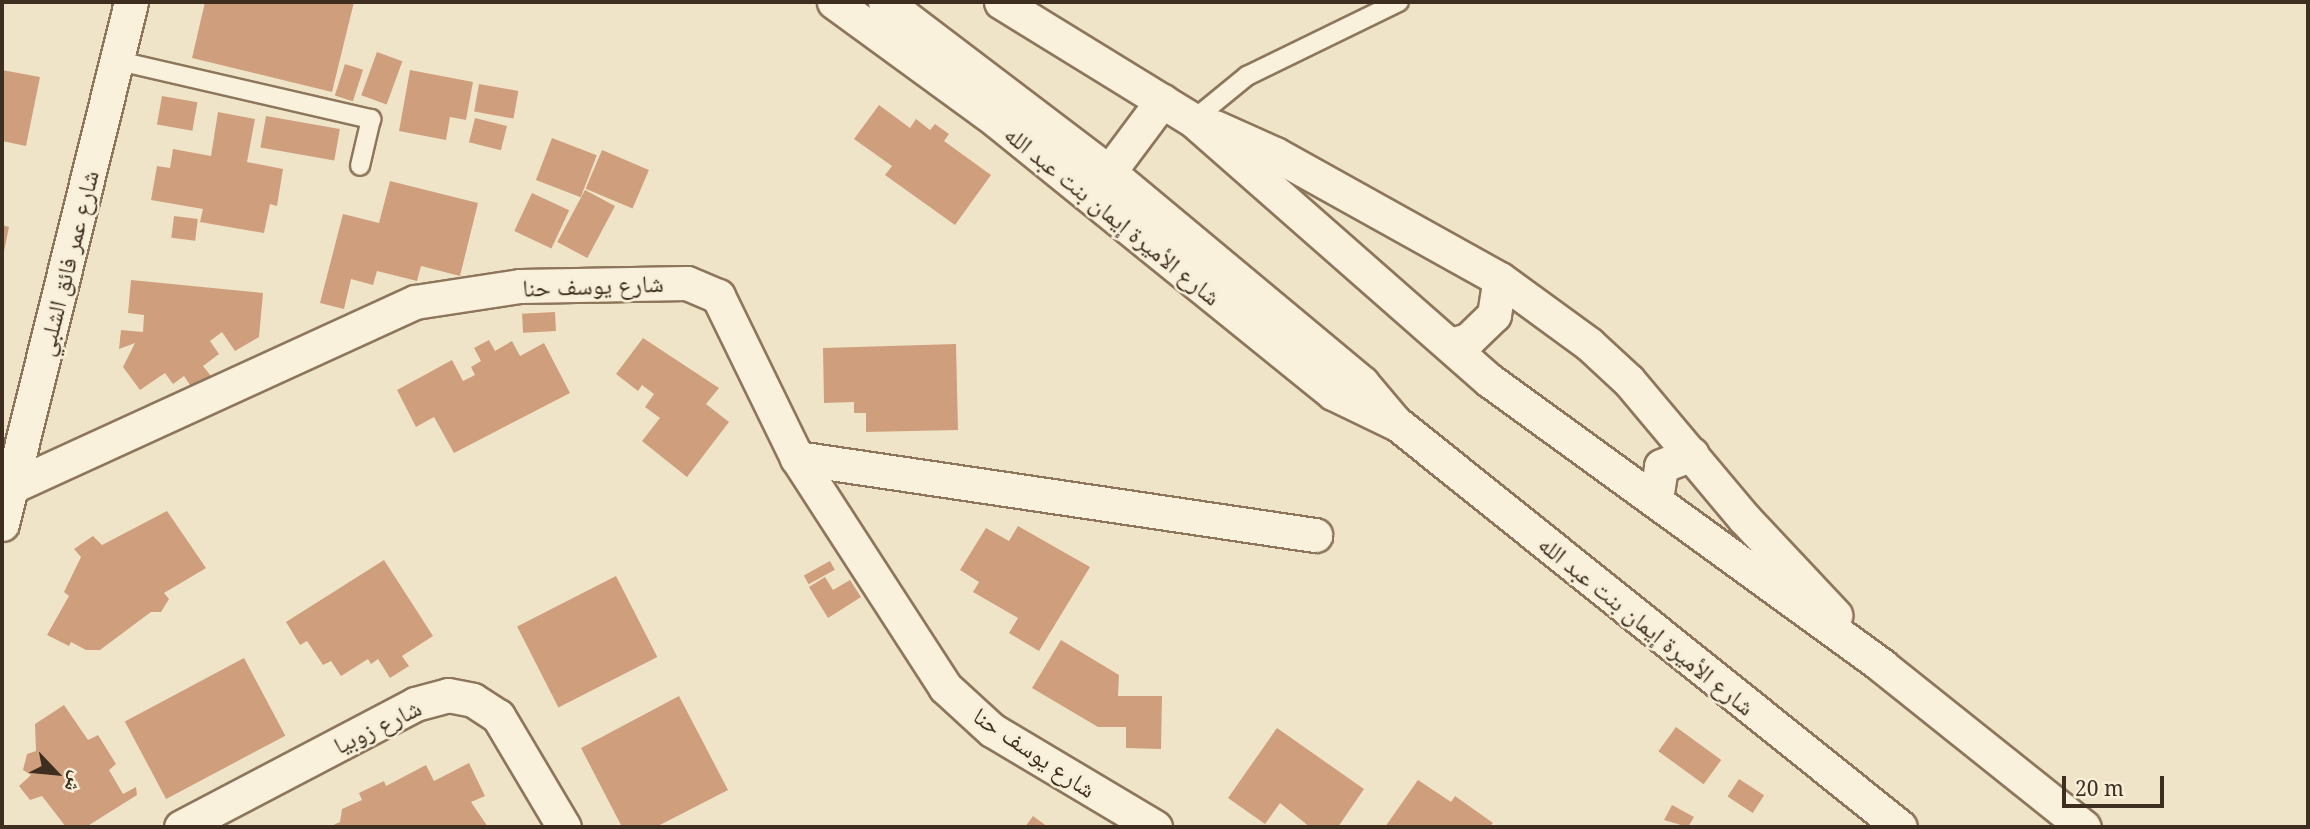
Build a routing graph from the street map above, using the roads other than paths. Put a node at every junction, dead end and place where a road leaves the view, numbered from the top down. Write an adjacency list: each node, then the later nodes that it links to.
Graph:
1 (131, 2): 6 (street, شارع عمر فائق الشلبي)
2 (834, 2): 13 (street, شارع الأميرة إيمان بنت عبد الله)
3 (885, 2): 10 (street, شارع الأميرة إيمان بنت عبد الله)
4 (1001, 2): 7 (street)
5 (1399, 2): 8 (lane)
6 (119, 61): 9 (lane); 16 (street, شارع عمر فائق الشلبي)
7 (1162, 101): 8 (street); 10 (street)
8 (1193, 120): 11 (street); 12 (street)
9 (360, 166)
10 (1109, 172): 13 (street, شارع الأميرة إيمان بنت عبد الله)
11 (1500, 279): 12 (street); 14 (street)
12 (1450, 345): 17 (street)
13 (1395, 422): 24 (street, شارع الأميرة إيمان بنت عبد الله)
14 (1692, 454): 17 (street); 20 (street)
15 (797, 458): 16 (street, شارع يوسف حنا); 19 (street); 23 (street, شارع يوسف حنا)
16 (11, 486): 18 (street, شارع عمر فائق الشلبي)
17 (1656, 499): 20 (street)
18 (2, 524)
19 (1315, 535)
20 (1882, 666): 25 (street)
21 (181, 827): 22 (street, شارع زوبيا)
22 (564, 827)
23 (1154, 827)
24 (1900, 827)
25 (2084, 827)

